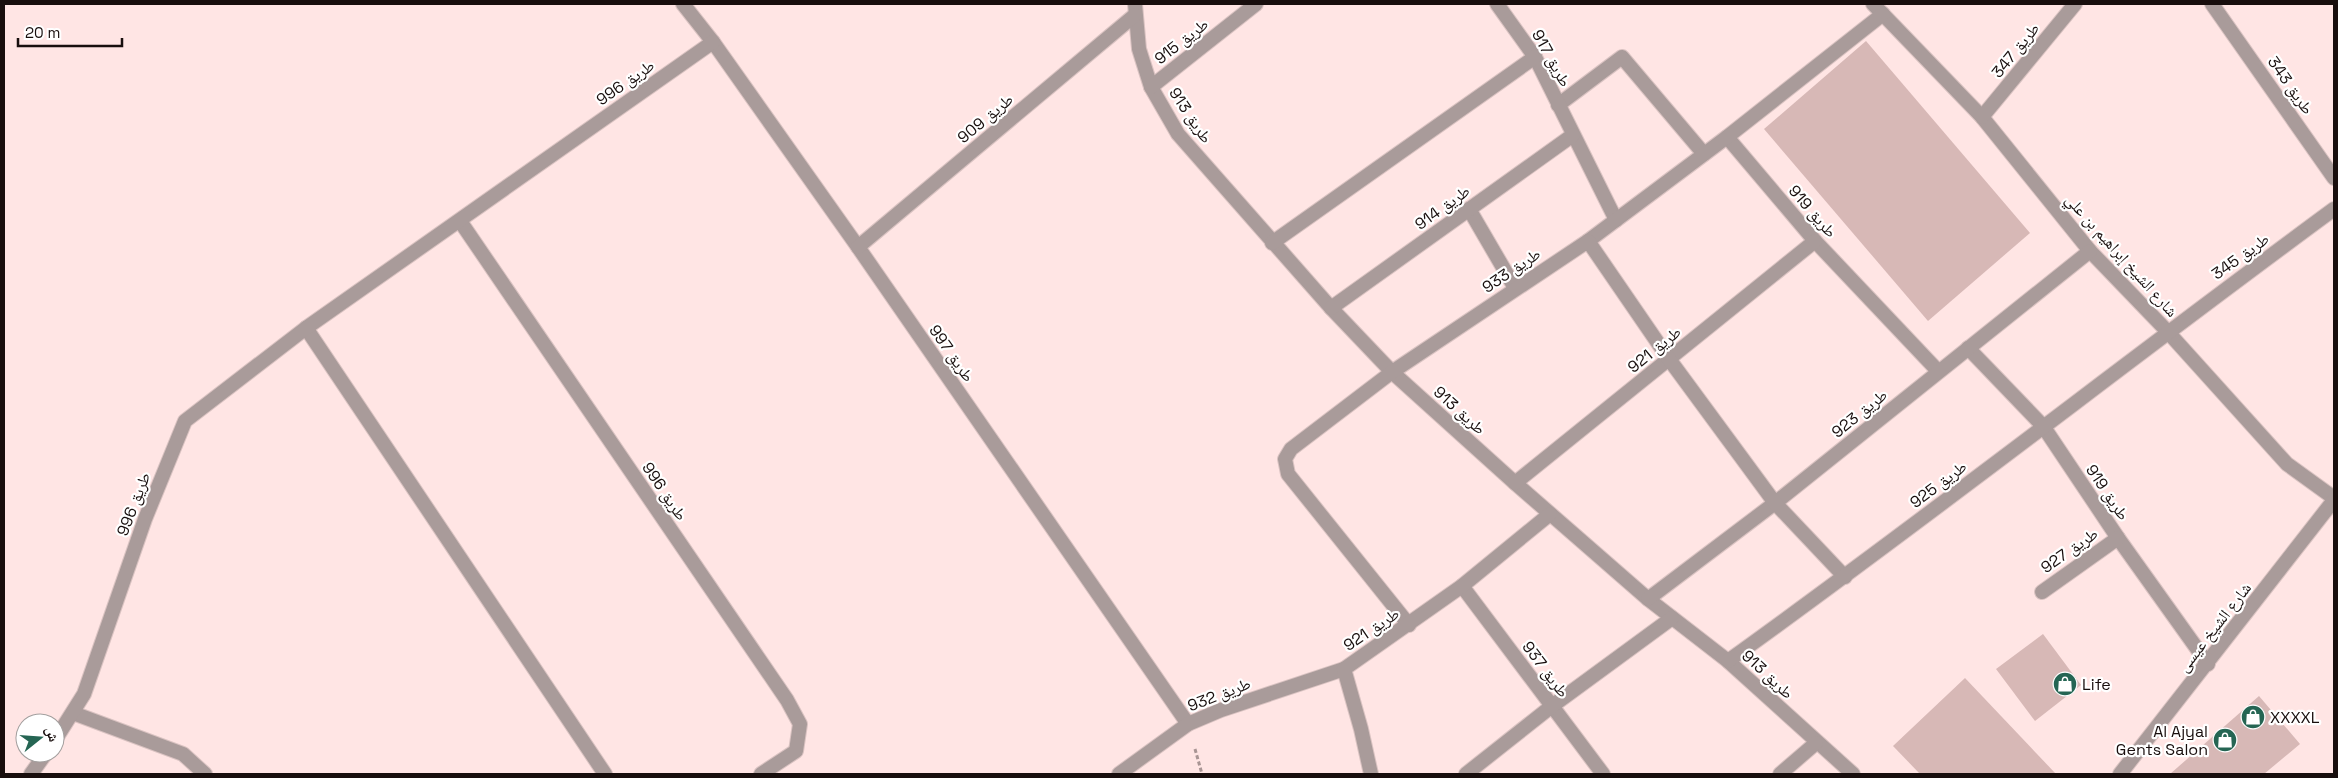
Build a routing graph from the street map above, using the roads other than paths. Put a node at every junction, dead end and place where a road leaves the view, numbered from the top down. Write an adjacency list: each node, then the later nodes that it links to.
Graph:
1 (684, 4): 9 (street, طريق 997)
2 (1256, 4): 11 (street, طريق 915)
3 (1498, 4): 10 (street, طريق 917)
4 (1873, 4): 8 (street, شارع الشيخ إبراهيم بن علي)
5 (2075, 4): 13 (street, طريق 347)
6 (2220, 6): 17 (street, طريق 343)
7 (1135, 10): 11 (street, طريق 913); 25 (street, طريق 909)
8 (1883, 14): 13 (street, شارع الشيخ إبراهيم بن علي); 15 (street)
9 (714, 42): 21 (street, طريق 996); 25 (street, طريق 997)
10 (1534, 57): 12 (street, طريق 917); 24 (street)
11 (1151, 87): 24 (street, طريق 913)
12 (1558, 106): 14 (street, طريق 917); 16 (street)
13 (1982, 118): 26 (street, شارع الشيخ إبراهيم بن علي)
14 (1573, 135): 18 (street, طريق 914); 20 (street, طريق 917)
15 (1726, 137): 16 (street); 23 (street, طريق 919)
16 (1704, 154): 20 (street)
17 (2334, 178)
18 (1469, 209): 27 (street); 28 (street, طريق 914)
19 (2334, 209): 30 (street, طريق 345)
20 (1616, 220): 22 (street)
21 (460, 221): 29 (street, طريق 996); 59 (street, طريق 996)
22 (1588, 241): 27 (street, طريق 933); 32 (street)
23 (1815, 241): 32 (street, طريق 921); 33 (street, طريق 919)
24 (1272, 243): 28 (street, طريق 913)
25 (858, 247): 52 (street, طريق 997)
26 (2090, 251): 30 (street, شارع الشيخ إبراهيم بن علي); 31 (street, طريق 923)
27 (1515, 288): 34 (street, طريق 933)
28 (1331, 308): 34 (street, طريق 913)
29 (306, 328): 51 (street, طريق 996); 58 (street)
30 (2167, 331): 35 (street, طريق 925); 37 (street, شارع الشيخ إبراهيم بن علي)
31 (1968, 348): 33 (street, طريق 923); 35 (street, طريق 919)
32 (1669, 359): 36 (street, طريق 921); 38 (street)
33 (1938, 371): 38 (street, طريق 923)
34 (1392, 372): 36 (street, طريق 913); 46 (street, طريق 933)
35 (2043, 426): 40 (street, طريق 919); 41 (street, طريق 925)
36 (1515, 483): 39 (street, طريق 913)
37 (2334, 499): 48 (street, شارع الشيخ عيسى)
38 (1775, 503): 41 (street); 44 (street, طريق 923)
39 (1550, 514): 42 (street, طريق 921); 44 (street, طريق 913)
40 (2118, 538): 43 (street, طريق 927); 48 (street, طريق 919)
41 (1845, 577): 47 (street, طريق 925)
42 (1462, 586): 46 (street, طريق 921); 50 (street, طريق 937)
43 (2042, 592)
44 (1648, 599): 45 (street, طريق 913)
45 (1672, 618): 47 (street, طريق 913); 50 (street)
46 (1409, 625): 49 (street, طريق 921)
47 (1728, 661): 54 (street, طريق 913)
48 (2208, 664): 66 (street, شارع الشيخ عيسى)
49 (1344, 669): 52 (street, طريق 932); 61 (street, طريق 921)
50 (1552, 706): 62 (street); 63 (street, طريق 937)
51 (74, 713): 53 (street, طريق 996); 57 (street)
52 (1188, 724): 60 (street, طريق 932)
53 (65, 726)
54 (1816, 742): 64 (street); 65 (street, طريق 913)
55 (39, 763): 56 (street)
56 (31, 774)
57 (205, 774)
58 (605, 774)
59 (761, 774)
60 (1119, 774)
61 (1371, 774)
62 (1466, 774)
63 (1603, 774)
64 (1780, 774)
65 (1853, 774)
66 (2120, 774)

